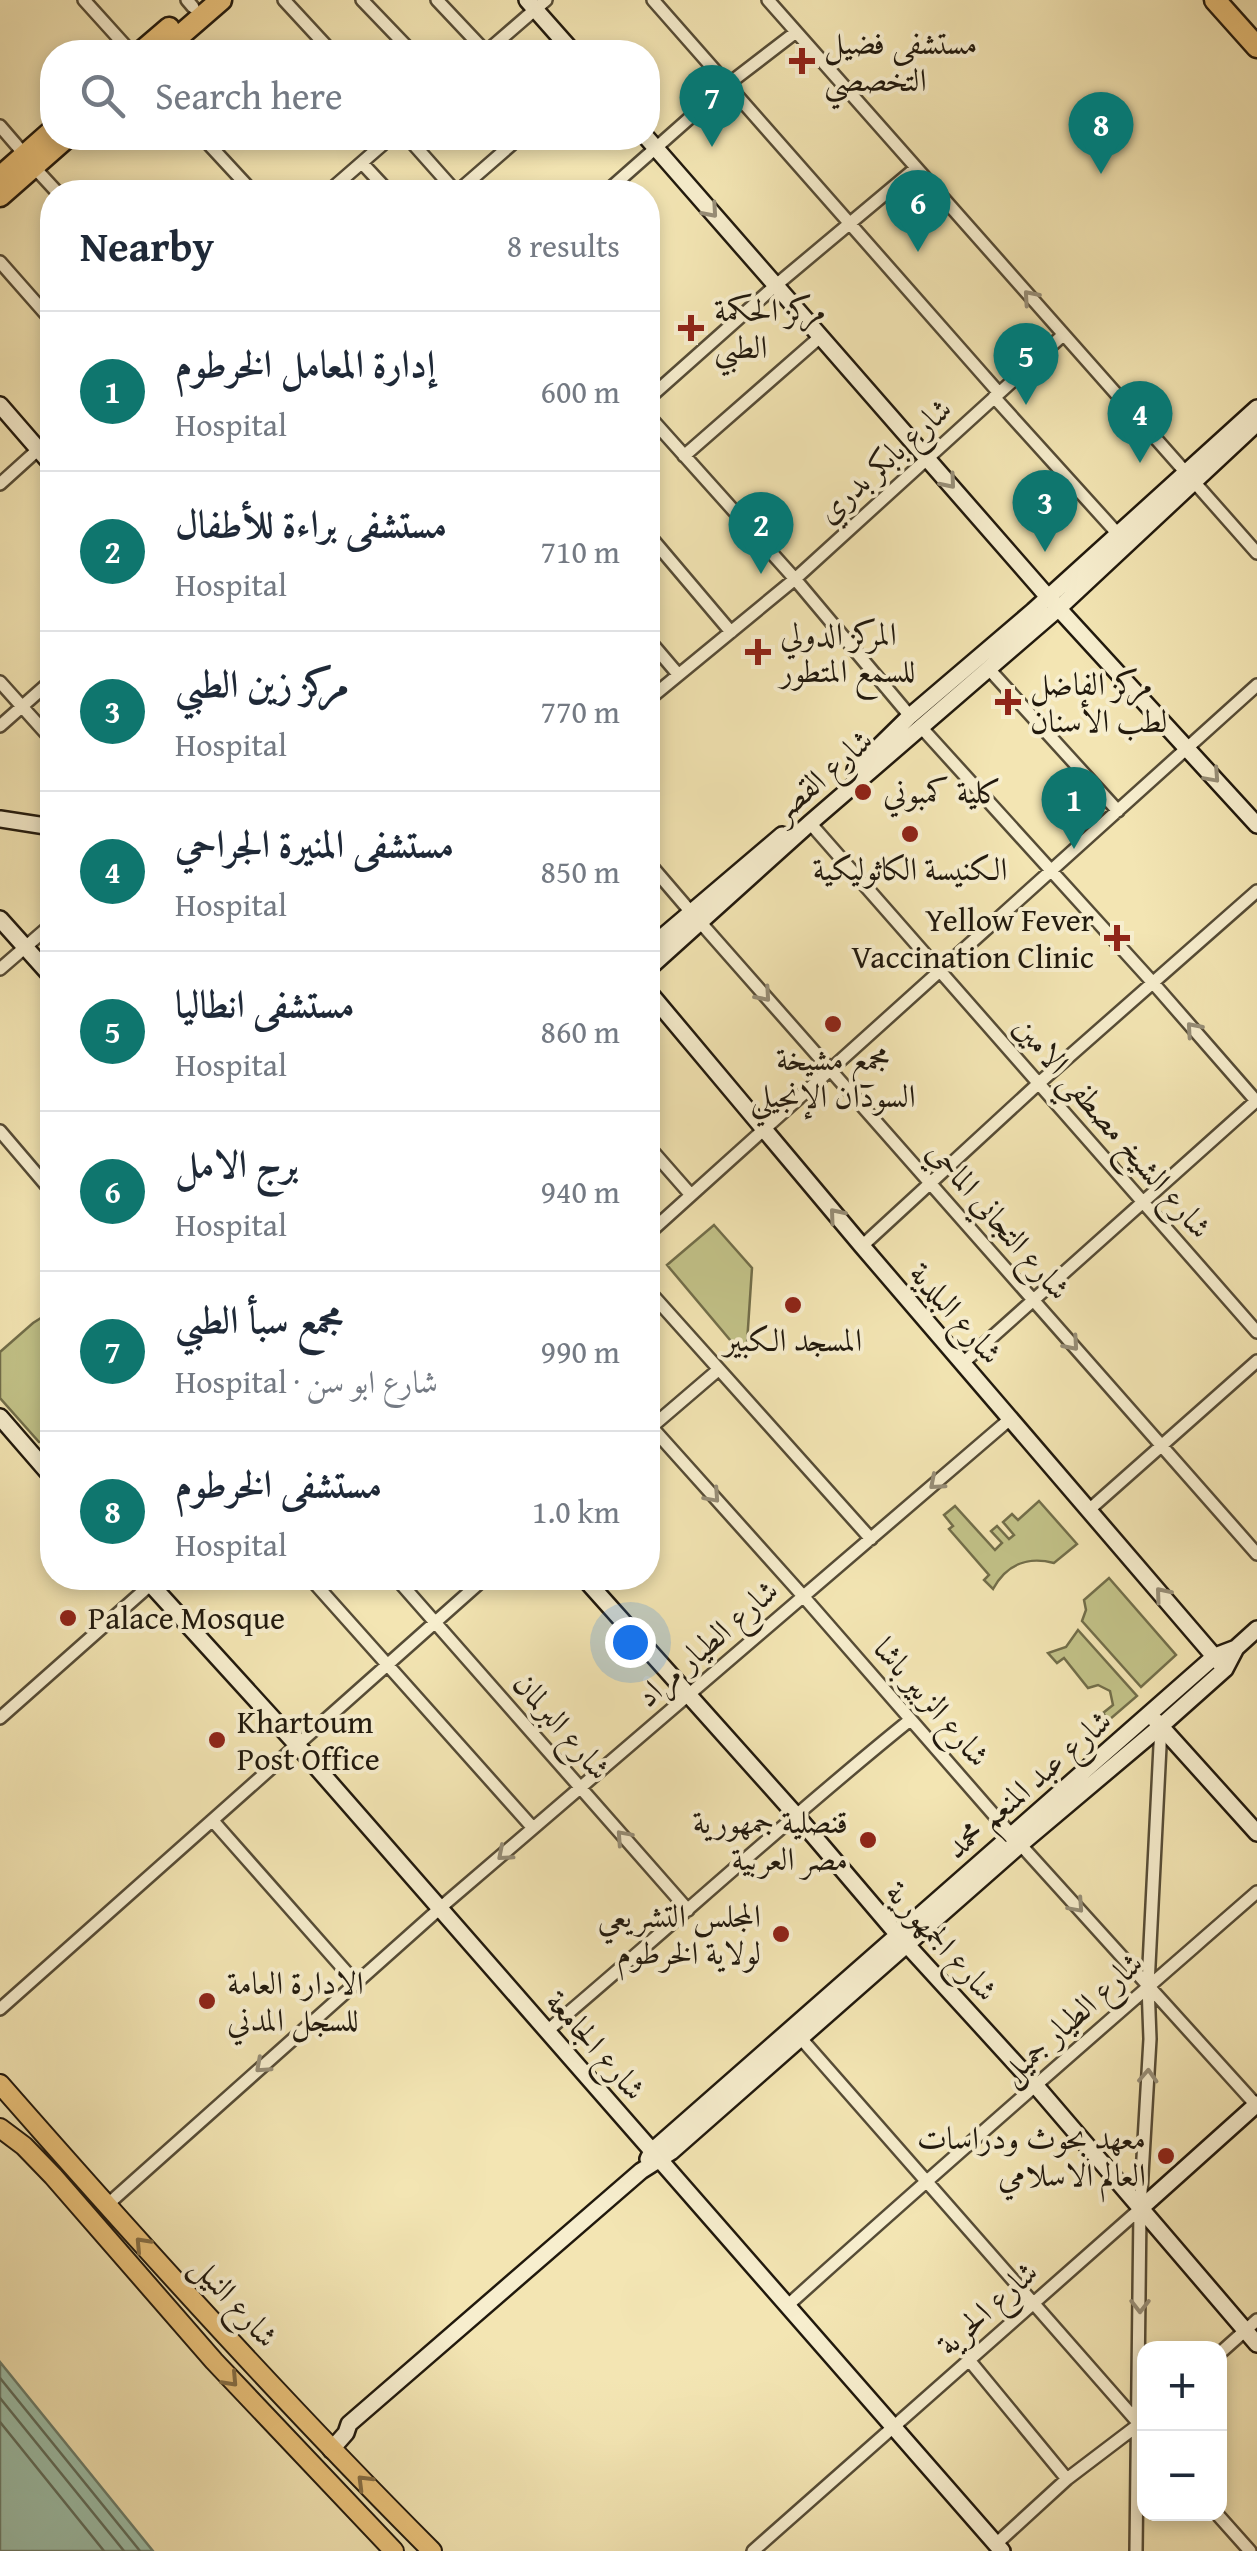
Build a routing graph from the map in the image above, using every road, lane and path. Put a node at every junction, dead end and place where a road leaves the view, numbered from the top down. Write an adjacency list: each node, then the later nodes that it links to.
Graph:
1 (84, 0): 14 (street)
2 (221, 0): 16 (highway)
3 (284, 0): 17 (street)
4 (362, 0): 18 (street)
5 (437, 0): 19 (street)
6 (652, 0): 23 (street)
7 (768, 0): 12 (street)
8 (1215, 0): 22 (highway)
9 (1228, 0): 13 (highway)
10 (194, 2): 15 (highway)
11 (536, 3): 20 (street); 21 (main road)
12 (796, 32): 23 (street); 36 (street)
13 (1257, 33)
14 (120, 40)
15 (154, 40)
16 (175, 40)
17 (321, 40)
18 (400, 40)
19 (475, 40)
20 (498, 40)
21 (564, 40)
22 (1257, 47)
23 (728, 85): 25 (street); 46 (street)
24 (0, 126): 34 (street)
25 (660, 137)
26 (40, 147): 34 (highway)
27 (47, 150): 34 (highway)
28 (213, 150): 39 (street)
29 (377, 150): 35 (street)
30 (419, 150): 42 (street)
31 (505, 150): 43 (street)
32 (645, 150): 44 (street)
33 (658, 150): 48 (main road, one-way to 48)
34 (29, 161): 37 (highway); 38 (street); 45 (highway)
35 (362, 163): 40 (street); 41 (street)
36 (916, 168): 46 (street); 50 (street, one-way to 36)
37 (0, 178)
38 (46, 180)
39 (241, 180)
40 (342, 180)
41 (377, 180)
42 (445, 180)
43 (470, 180)
44 (617, 180)
45 (0, 196)
46 (850, 224): 48 (street); 53 (street)
47 (0, 262): 49 (street)
48 (775, 286): 51 (main road); 52 (street)
49 (40, 307)
50 (1063, 335): 53 (street, شارع بابكر بدري); 61 (street)
51 (820, 337): 59 (street); 60 (main road)
52 (660, 388)
53 (996, 395): 60 (street, شارع بابكر بدري); 63 (street)
54 (0, 405): 58 (main road)
55 (1257, 408): 61 (main road, شارع القصر)
56 (1257, 423): 61 (main road, شارع القصر)
57 (660, 429): 59 (street)
58 (39, 450): 62 (street)
59 (684, 456): 66 (street)
60 (927, 457): 66 (street, شارع بابكر بدري); 67 (main road, one-way to 67)
61 (1189, 477): 63 (main road, شارع القصر); 65 (street); 67 (main road, شارع القصر)
62 (0, 484)
63 (1117, 533): 67 (main road, شارع القصر)
64 (660, 548): 68 (street)
65 (1257, 553)
66 (795, 579): 68 (street, شارع بابكر بدري); 77 (street)
67 (1054, 602): 70 (main road, شارع القصر); 77 (main road, شارع القصر); 80 (main road)
68 (731, 632): 71 (street, شارع بابكر بدري)
69 (660, 653): 71 (street)
70 (988, 668): 77 (main road, شارع القصر); 81 (street)
71 (677, 673): 74 (street, شارع بابكر بدري)
72 (0, 682): 76 (street)
73 (1257, 684): 80 (street)
74 (660, 689)
75 (40, 691): 76 (street)
76 (22, 707): 78 (street); 79 (street)
77 (915, 721): 83 (main road, شارع القصر); 86 (street); 89 (main road, شارع القصر)
78 (0, 726)
79 (40, 727)
80 (1187, 748): 81 (street); 85 (main road, one-way to 85)
81 (1118, 811): 86 (street)
82 (0, 819): 84 (main road)
83 (810, 823): 89 (main road, شارع القصر); 97 (street, شارع الشيخ مصطفي الامين)
84 (40, 824)
85 (1257, 825)
86 (1052, 871): 97 (street); 98 (street)
87 (660, 876): 89 (street, شارع التجاني الماحي)
88 (1257, 891): 98 (street)
89 (695, 916): 92 (main road, شارع القصر); 94 (main road, شارع القصر); 100 (street, شارع التجاني الماحي, one-way to 100)
90 (0, 919): 93 (main road)
91 (40, 935): 93 (street)
92 (660, 941)
93 (26, 947): 95 (main road); 96 (street)
94 (660, 956)
95 (40, 964)
96 (0, 969)
97 (939, 970): 100 (street); 101 (street, شارع الشيخ مصطفي الامين)
98 (1154, 984): 101 (street); 102 (street, one-way to 98)
99 (660, 1005): 103 (main road, شارع البلدية)
100 (829, 1069): 103 (street); 107 (street, شارع التجاني الماحي)
101 (1039, 1084): 107 (street); 109 (street, شارع الشيخ مصطفي الامين)
102 (1257, 1101): 109 (street)
103 (763, 1129): 108 (street); 111 (main road, شارع البلدية, one-way to 103)
104 (0, 1132): 106 (street)
105 (660, 1160): 108 (street)
106 (40, 1178)
107 (930, 1184): 111 (street); 112 (street, شارع التجاني الماحي)
108 (691, 1195): 110 (street)
109 (1143, 1202): 112 (street); 114 (street, شارع الشيخ مصطفي الامين)
110 (660, 1223)
111 (862, 1246): 116 (main road, شارع البلدية)
112 (1034, 1301): 116 (street); 122 (street, شارع التجاني الماحي, one-way to 122)
113 (660, 1304): 117 (street)
114 (1257, 1332)
115 (1257, 1360): 122 (street)
116 (963, 1363): 120 (main road, شارع البلدية)
117 (718, 1370): 119 (street); 125 (street)
118 (0, 1417): 123 (main road)
119 (660, 1418)
120 (1010, 1419): 124 (main road, شارع البلدية); 125 (street, شارع الطيار مراد, one-way to 125)
121 (660, 1439): 133 (street, شارع الزبير باشا, one-way to 133)
122 (1162, 1446): 124 (street); 126 (street, شارع التجاني الماحي)
123 (40, 1462)
124 (1090, 1509): 136 (main road, شارع البلدية, one-way to 124)
125 (871, 1539): 133 (street, شارع الطيار مراد)
126 (1257, 1554)
127 (141, 1590): 139 (street)
128 (161, 1590): 142 (main road, شارع الجامعة)
129 (321, 1590): 137 (street)
130 (407, 1590): 134 (street, شارع البرلمان)
131 (471, 1590): 134 (street)
132 (595, 1590): 138 (main road, شارع الجمهورية)
133 (803, 1596): 138 (street, شارع الطيار مراد); 140 (street, شارع الزبير باشا)
134 (435, 1622): 137 (street); 143 (street, شارع البرلمان)
135 (1257, 1629): 136 (main road, شارع عبد المنعم محمد)
136 (1220, 1662): 141 (main road, شارع عبد المنعم محمد)
137 (388, 1665): 142 (street); 146 (street)
138 (690, 1695): 143 (street, شارع الطيار مراد); 144 (main road, شارع الجمهورية)
139 (0, 1718)
140 (910, 1720): 144 (street); 148 (street, شارع الزبير باشا)
141 (1156, 1720): 147 (main road); 148 (main road, شارع عبد المنعم محمد); 154 (street)
142 (296, 1746): 145 (street); 150 (main road, شارع الجامعة)
143 (580, 1789): 146 (street, شارع الطيار مراد); 151 (street, شارع البرلمان, one-way to 143)
144 (794, 1814): 151 (street); 152 (main road, شارع الجمهورية)
145 (213, 1820): 153 (street); 155 (street)
146 (533, 1828): 150 (street, شارع الطيار مراد, one-way to 150)
147 (1257, 1833)
148 (1016, 1839): 152 (main road, شارع عبد المنعم محمد); 154 (street, شارع الزبير باشا, one-way to 154)
149 (1257, 1892): 154 (street, شارع الطيار جميل)
150 (440, 1909): 153 (street, شارع الطيار مراد); 156 (main road, شارع الجامعة)
151 (688, 1910): 156 (street)
152 (902, 1940): 157 (main road, شارع عبد المنعم محمد); 159 (main road, شارع الجمهورية)
153 (356, 1983): 166 (street, شارع الطيار مراد, one-way to 166)
154 (1148, 1985): 159 (street, شارع الطيار جميل); 161 (street, شارع الزبير باشا); 167 (street, one-way to 154)
155 (0, 2009)
156 (546, 2031): 164 (main road, شارع الجامعة)
157 (796, 2034): 164 (main road, شارع عبد المنعم محمد); 165 (street)
158 (0, 2084): 162 (main road, شارع النيل)
159 (1036, 2086): 165 (street, شارع الطيار جميل); 167 (main road, شارع الجمهورية)
160 (0, 2100): 162 (main road)
161 (1257, 2105): 167 (main road, شارع الحرية)
162 (28, 2116): 166 (main road, شارع النيل)
163 (0, 2128): 175 (main road, شارع النيل)
164 (656, 2156): 169 (main road, شارع الجامعة); 181 (main road, شارع عبد المنعم محمد)
165 (926, 2183): 168 (street); 169 (street, شارع الطيار جميل)
166 (106, 2205): 172 (main road, شارع النيل, one-way to 166)
167 (1140, 2209): 168 (street, شارع الحرية); 170 (main road, شارع الجمهورية); 171 (street, one-way to 171)
168 (1032, 2304): 176 (street, شارع الحرية); 177 (street)
169 (787, 2306): 178 (main road, شارع الجامعة)
170 (1251, 2325): 173 (main road, شارع الجمهورية); 174 (street)
171 (1142, 2341)
172 (230, 2342): 175 (main road); 181 (main road, شارع النيل)
173 (1257, 2344)
174 (1227, 2347)
175 (206, 2353): 185 (main road, شارع النيل, one-way to 185)
176 (969, 2360): 178 (street, شارع الحرية); 182 (street)
177 (1137, 2418)
178 (894, 2427): 184 (main road, شارع الجامعة); 187 (street, شارع الحرية)
179 (1137, 2428): 182 (street)
180 (1143, 2431): 188 (street)
181 (326, 2445): 186 (main road, شارع النيل, one-way to 181)
182 (1068, 2479): 184 (street)
183 (1223, 2521): 189 (street)
184 (999, 2548)
185 (394, 2551)
186 (432, 2551)
187 (752, 2551)
188 (1136, 2551)
189 (1250, 2551)

